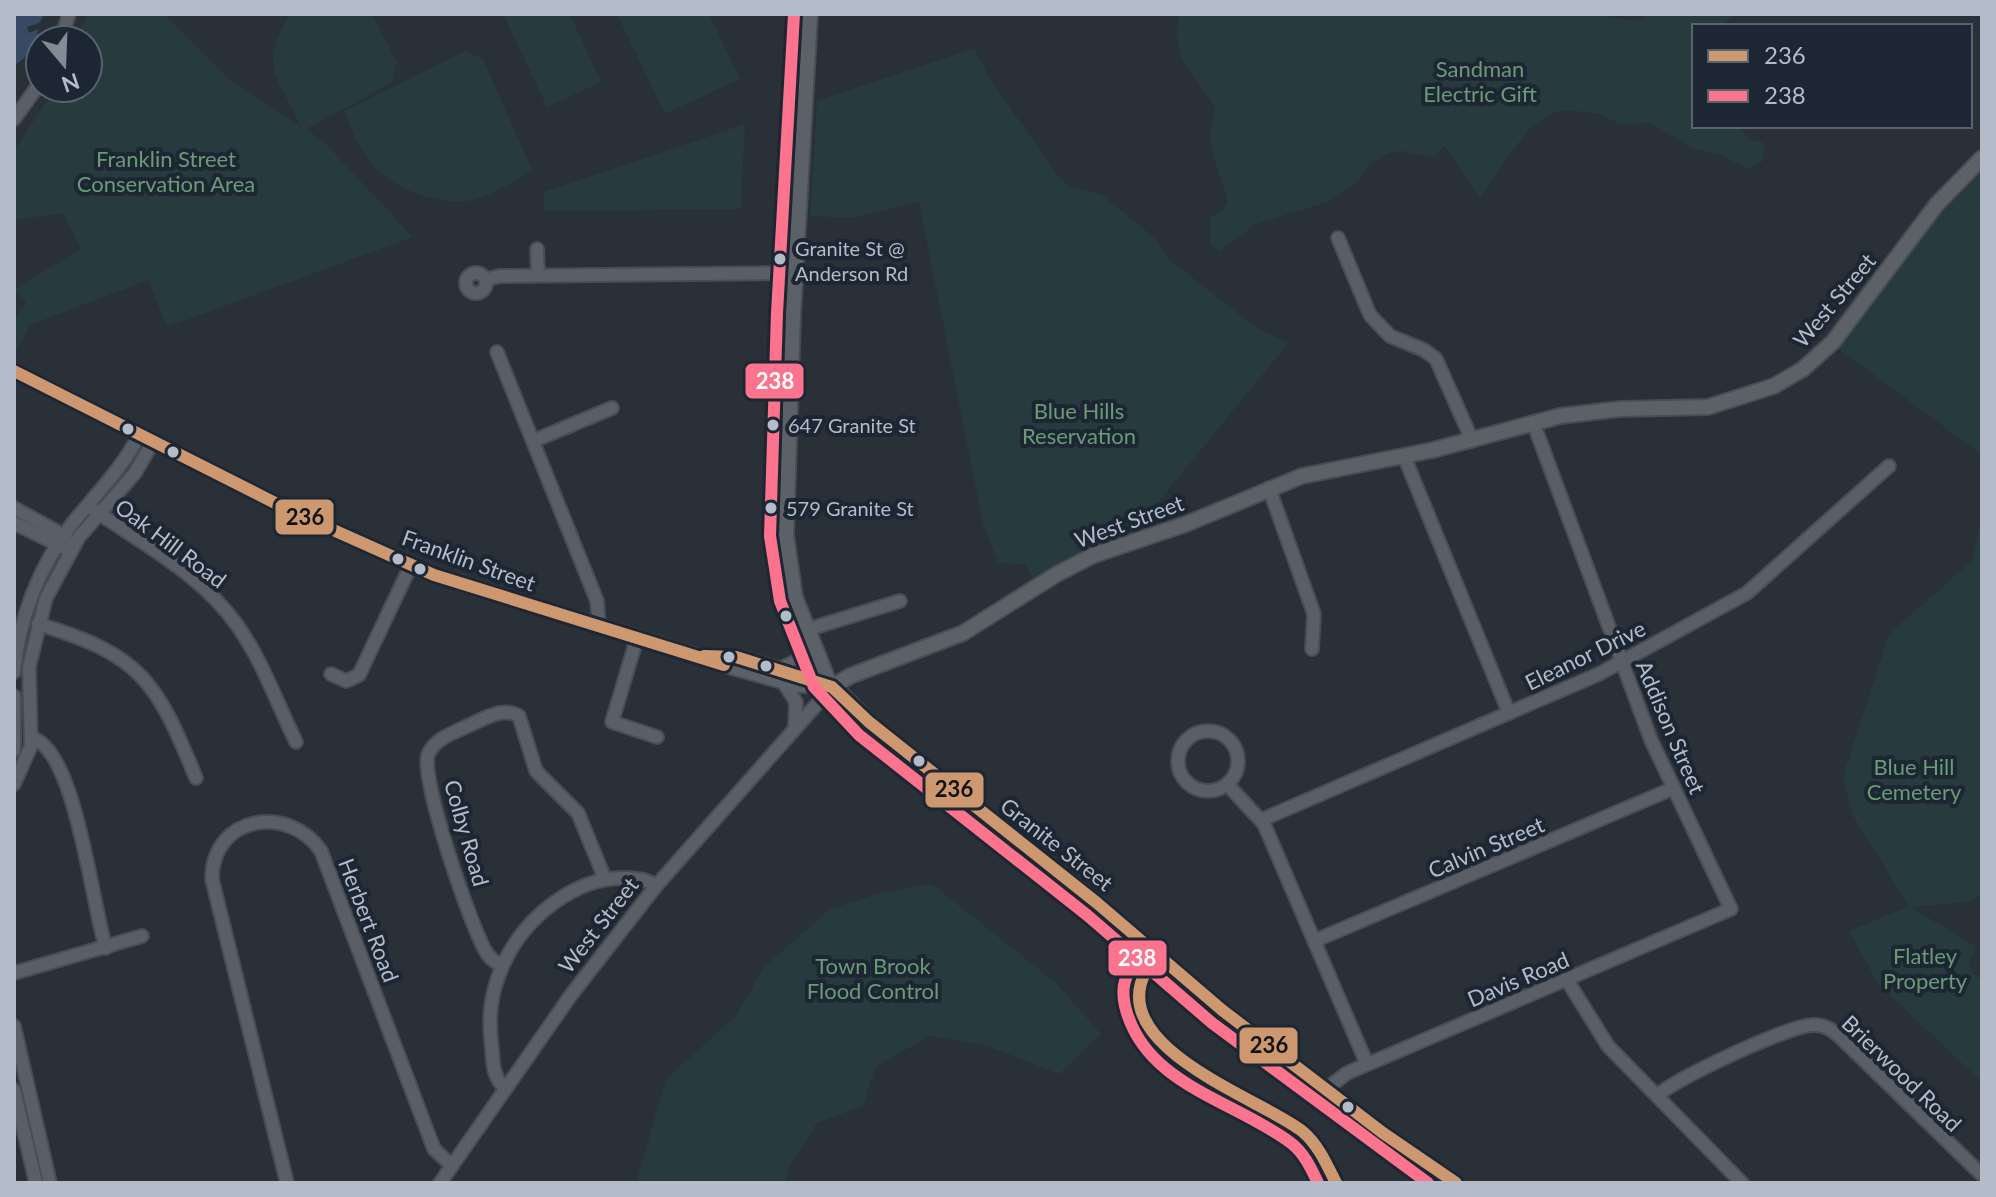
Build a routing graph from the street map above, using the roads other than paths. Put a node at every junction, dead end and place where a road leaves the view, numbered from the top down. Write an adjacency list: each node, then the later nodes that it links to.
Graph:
1 (810, 14): 5 (main road, Granite Street)
2 (1982, 158): 11 (main road, West Street)
3 (1338, 238): 13 (street)
4 (537, 249): 6 (street)
5 (796, 273): 6 (street); 28 (main road, Granite Street)
6 (538, 275): 7 (street)
7 (488, 279)
8 (497, 352): 14 (street)
9 (14, 371): 12 (main road, Franklin Street)
10 (612, 408): 14 (street)
11 (1533, 422): 13 (main road, West Street); 31 (street, Addison Street)
12 (139, 435): 15 (main road, Franklin Street); 20 (street)
13 (1472, 440): 16 (main road, West Street)
14 (533, 441): 26 (street)
15 (153, 442): 20 (street); 24 (main road, Franklin Street)
16 (1404, 456): 18 (main road, West Street); 38 (street)
17 (1889, 466): 31 (street, Eleanor Drive)
18 (1269, 488): 30 (street); 35 (main road, West Street)
19 (14, 508): 22 (street)
20 (93, 510): 22 (street); 23 (street); 42 (street, Oak Hill Road)
21 (14, 523): 22 (street)
22 (60, 541): 23 (street); 27 (street)
23 (71, 549): 27 (street)
24 (411, 565): 26 (main road, Franklin Street); 33 (street)
25 (900, 601): 28 (street)
26 (599, 627): 29 (main road, Franklin Street)
27 (31, 629): 32 (street); 36 (street); 45 (street)
28 (807, 633): 34 (main road); 35 (main road, Granite Street)
29 (637, 638): 34 (main road, Franklin Street); 40 (street)
30 (1312, 649)
31 (1622, 662): 38 (street, Eleanor Drive); 48 (street, Addison Street)
32 (14, 672)
33 (331, 674)
34 (781, 675): 35 (main road, Franklin Street); 39 (street)
35 (832, 687): 39 (street, West Street); 63 (main road, Granite Street)
36 (21, 690): 41 (street)
37 (14, 696): 43 (street)
38 (1509, 713): 49 (street, Eleanor Drive)
39 (793, 729): 51 (street, West Street)
40 (657, 737)
41 (32, 738): 44 (street); 55 (street)
42 (296, 742)
43 (14, 750)
44 (19, 764): 46 (street)
45 (196, 778)
46 (14, 784)
47 (1227, 784): 47 (street); 49 (street)
48 (1674, 788): 52 (street, Addison Street); 54 (street, Calvin Street)
49 (1261, 820): 54 (street)
50 (605, 879): 51 (street); 56 (street); 56 (street, Colby Road)
51 (656, 886): 61 (street, West Street)
52 (1731, 909): 58 (street, Davis Road)
53 (142, 936): 55 (street)
54 (1314, 941): 60 (street)
55 (106, 948): 57 (street)
56 (502, 965): 61 (street)
57 (14, 973)
58 (1567, 980): 60 (street, Davis Road); 64 (street)
59 (14, 1026): 65 (street)
60 (1367, 1064): 63 (street, Davis Road)
61 (505, 1088): 67 (street, West Street)
62 (14, 1090): 66 (street)
63 (1325, 1090): 73 (main road, Granite Street)
64 (1657, 1096): 68 (street, Brierwood Road); 74 (street)
65 (34, 1115): 66 (street); 70 (street)
66 (20, 1117): 69 (street)
67 (452, 1166): 71 (street, Herbert Road); 72 (street, West Street)
68 (1982, 1175)
69 (36, 1183)
70 (50, 1183)
71 (287, 1183)
72 (440, 1183)
73 (1456, 1183)
74 (1742, 1183)

